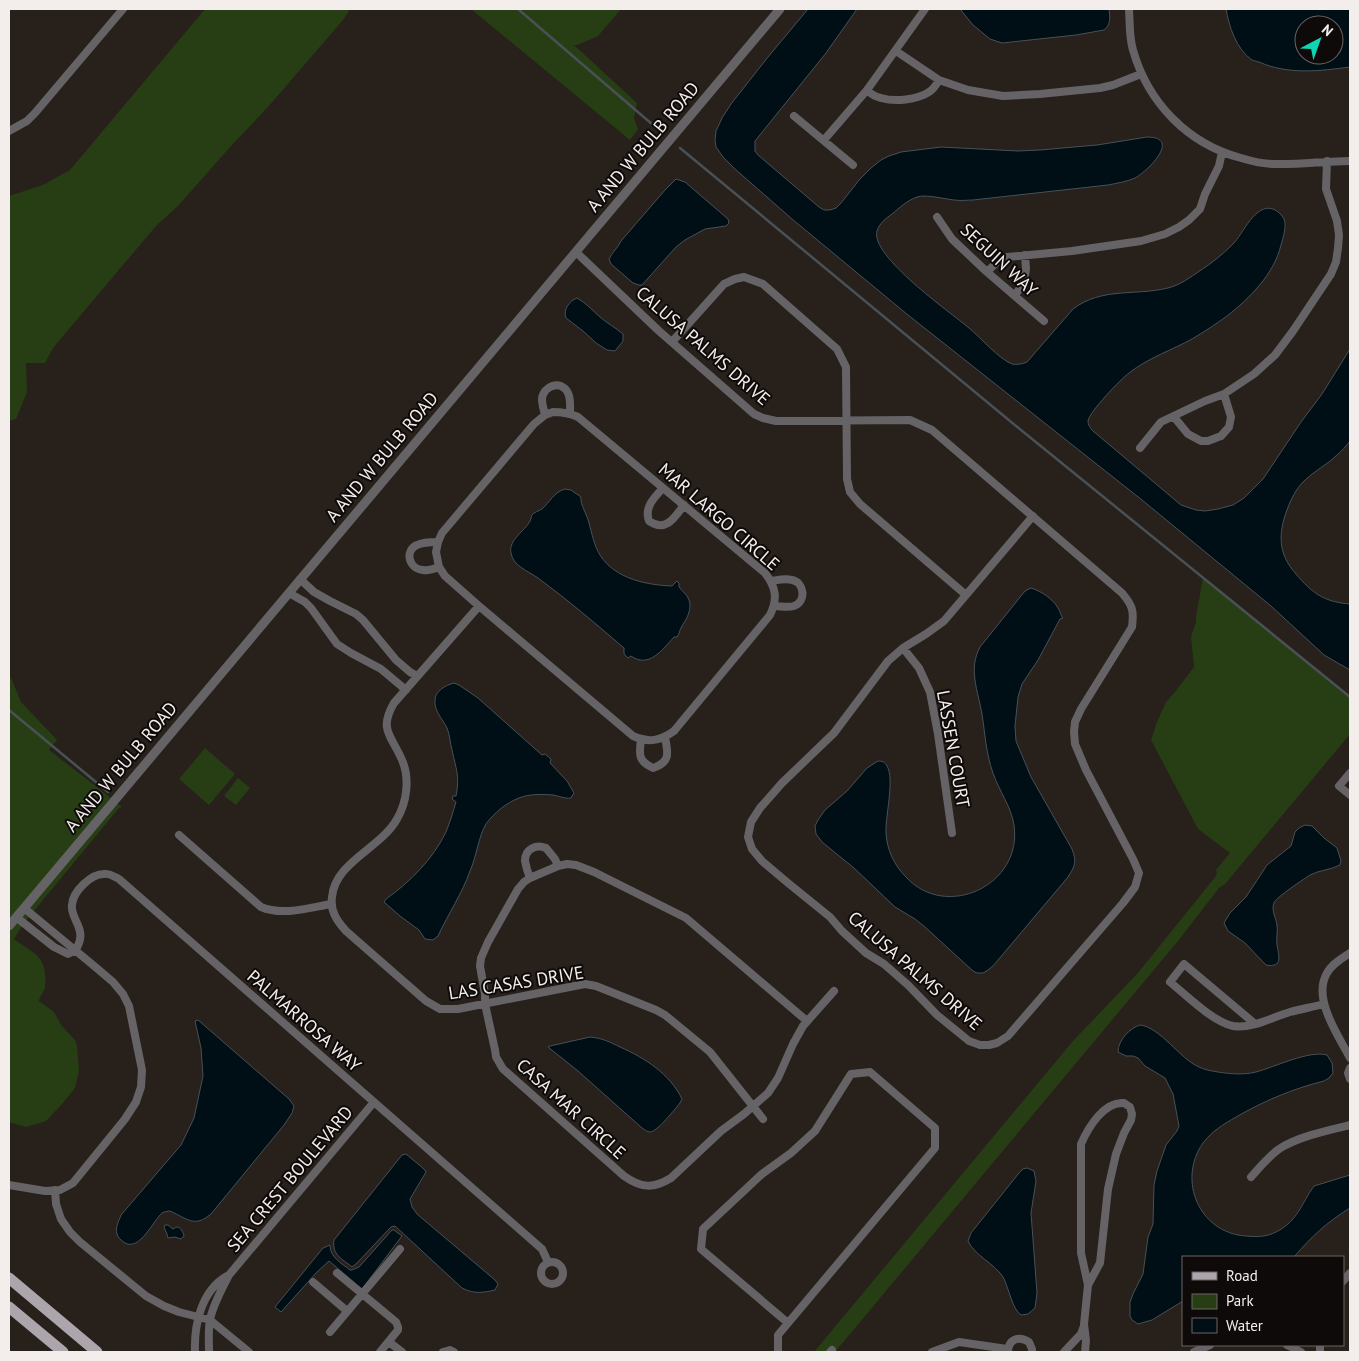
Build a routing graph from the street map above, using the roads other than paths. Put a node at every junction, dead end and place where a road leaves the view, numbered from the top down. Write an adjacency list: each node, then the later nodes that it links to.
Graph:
1 (123, 9): 10 (street)
2 (780, 9): 17 (street, A AND W BULB ROAD)
3 (925, 9): 5 (street)
4 (1129, 9): 6 (street)
5 (896, 50): 7 (street); 8 (street)
6 (1141, 74): 7 (street); 12 (street)
7 (939, 80): 8 (street)
8 (867, 90): 11 (street)
9 (794, 116): 11 (street)
10 (9, 132)
11 (824, 140): 15 (street)
12 (1222, 152): 14 (street); 18 (street)
13 (1350, 161): 14 (street)
14 (1327, 162): 23 (street)
15 (853, 165)
16 (937, 217): 19 (street, SEGUIN WAY)
17 (576, 252): 22 (street, CALUSA PALMS DRIVE); 34 (street, A AND W BULB ROAD)
18 (1025, 255): 19 (street); 20 (street)
19 (987, 272): 20 (street, SEGUIN WAY)
20 (1015, 296): 21 (street, SEGUIN WAY)
21 (1044, 321)
22 (672, 342): 27 (street, CALUSA PALMS DRIVE); 27 (street)
23 (1224, 394): 26 (street); 26 (street)
24 (570, 413): 25 (street); 25 (street); 29 (street, MAR LARGO CIRCLE)
25 (545, 415): 32 (street)
26 (1174, 417): 28 (street)
27 (847, 421): 31 (street, CALUSA PALMS DRIVE); 37 (street)
28 (1140, 448)
29 (663, 488): 30 (street, MAR LARGO CIRCLE); 30 (street)
30 (684, 505): 35 (street, MAR LARGO CIRCLE)
31 (1033, 516): 37 (street, CALUSA PALMS DRIVE); 40 (street, CALUSA PALMS DRIVE)
32 (438, 542): 33 (street); 33 (street)
33 (439, 567): 38 (street)
34 (300, 579): 36 (street, A AND W BULB ROAD); 41 (street)
35 (772, 581): 39 (street, MAR LARGO CIRCLE); 39 (street)
36 (289, 593): 42 (street); 52 (street, A AND W BULB ROAD)
37 (966, 595): 40 (street, CALUSA PALMS DRIVE)
38 (478, 606): 41 (street); 44 (street)
39 (774, 606): 43 (street)
40 (903, 648): 47 (street, LASSEN COURT)
41 (418, 676): 42 (street)
42 (406, 690): 51 (street)
43 (665, 737): 44 (street); 44 (street)
44 (641, 739)
45 (1350, 773): 46 (street)
46 (1350, 795)
47 (952, 833)
48 (179, 836): 51 (street)
49 (558, 866): 50 (street, CASA MAR CIRCLE); 50 (street); 60 (street, CASA MAR CIRCLE)
50 (530, 878): 58 (street, CASA MAR CIRCLE)
51 (331, 904): 58 (street, LAS CASAS DRIVE)
52 (24, 908): 53 (street, A AND W BULB ROAD); 55 (street)
53 (16, 917): 54 (street, A AND W BULB ROAD); 55 (street)
54 (9, 926)
55 (76, 950): 65 (street, PALMARROSA WAY); 71 (street)
56 (1350, 953): 59 (street)
57 (834, 991): 60 (street, CASA MAR CIRCLE)
58 (485, 1004): 66 (street, LAS CASAS DRIVE); 66 (street, CASA MAR CIRCLE)
59 (1324, 1004): 61 (street); 62 (street)
60 (807, 1021): 66 (street, CASA MAR CIRCLE)
61 (1254, 1023): 61 (street)
62 (1350, 1058)
63 (1350, 1068): 64 (street)
64 (1350, 1079)
65 (374, 1102): 73 (street, PALMARROSA WAY); 75 (street, SEA CREST BOULEVARD)
66 (753, 1106): 67 (street, LAS CASAS DRIVE)
67 (763, 1119)
68 (1350, 1125): 69 (street)
69 (1251, 1178)
70 (9, 1184): 71 (street)
71 (55, 1190): 82 (street)
72 (400, 1248): 79 (street)
73 (548, 1262)
74 (337, 1273): 79 (street)
75 (229, 1275): 82 (street, SEA CREST BOULEVARD); 83 (street, SEA CREST BOULEVARD)
76 (9, 1278): 92 (main road)
77 (313, 1282): 81 (street)
78 (1088, 1285): 78 (street); 85 (street)
79 (362, 1294): 81 (street); 87 (street)
80 (9, 1307): 91 (main road)
81 (347, 1311): 86 (street)
82 (198, 1317): 83 (street); 93 (street, SEA CREST BOULEVARD)
83 (210, 1320): 94 (street, SEA CREST BOULEVARD); 95 (street)
84 (788, 1323): 84 (street); 100 (street)
85 (1084, 1324): 103 (street); 104 (street)
86 (330, 1332)
87 (388, 1342): 96 (street); 97 (street)
88 (1208, 1346): 105 (street)
89 (1289, 1346): 106 (street)
90 (1007, 1351): 101 (street); 102 (street)
91 (63, 1352)
92 (97, 1352)
93 (195, 1352)
94 (209, 1352)
95 (249, 1352)
96 (380, 1352)
97 (402, 1352)
98 (443, 1352): 99 (street)
99 (454, 1352)
100 (778, 1352)
101 (932, 1352)
102 (1032, 1352)
103 (1064, 1352)
104 (1085, 1352)
105 (1194, 1352)
106 (1301, 1352)

